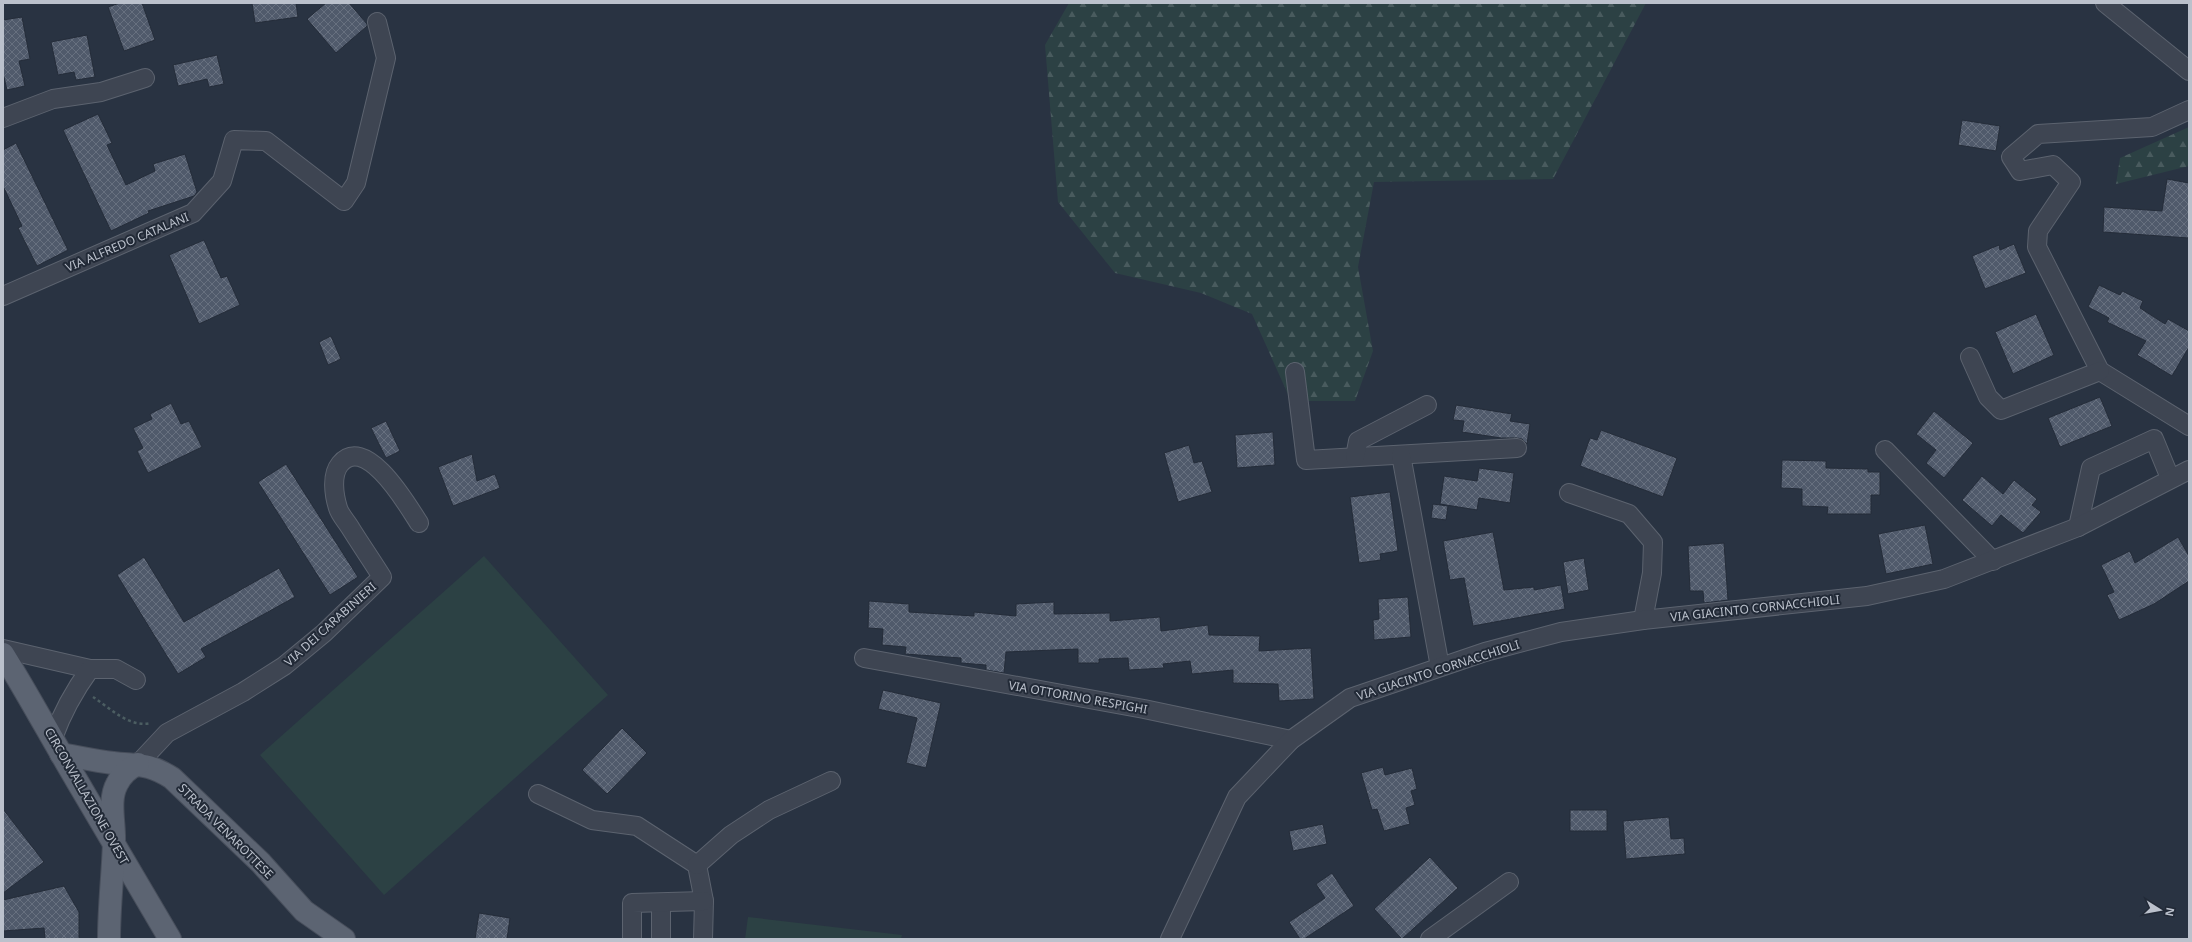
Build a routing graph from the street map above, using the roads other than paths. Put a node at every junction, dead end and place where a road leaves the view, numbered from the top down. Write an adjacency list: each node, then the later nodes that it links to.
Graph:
1 (2105, 3): 3 (street)
2 (377, 22): 7 (street, VIA ALFREDO CATALANI)
3 (2189, 71)
4 (144, 78): 6 (street)
5 (2189, 110): 9 (street)
6 (3, 118)
7 (3, 296)
8 (1970, 357): 9 (street)
9 (2100, 371): 12 (street)
10 (1295, 372): 16 (street)
11 (1428, 405): 16 (street)
12 (2189, 426)
13 (1517, 448): 15 (street)
14 (1885, 450): 22 (street)
15 (1401, 455): 16 (street); 27 (street)
16 (1355, 457)
17 (2189, 470): 18 (street, VIA GIACINTO CORNACCHIOLI)
18 (2170, 478): 21 (street, VIA GIACINTO CORNACCHIOLI); 21 (street)
19 (1569, 493): 23 (street)
20 (419, 524): 32 (street, VIA DEI CARABINIERI)
21 (2078, 527): 22 (street, VIA GIACINTO CORNACCHIOLI)
22 (1993, 561): 23 (street, VIA GIACINTO CORNACCHIOLI)
23 (1643, 620): 27 (street, VIA GIACINTO CORNACCHIOLI)
24 (3, 649): 28 (street)
25 (3, 654): 31 (main road, CIRCONVALLAZIONE OVEST)
26 (864, 658): 30 (street, VIA OTTORINO RESPIGHI)
27 (1440, 667): 30 (street, VIA GIACINTO CORNACCHIOLI)
28 (90, 669): 29 (street); 31 (street)
29 (136, 680)
30 (1292, 740): 48 (street, VIA GIACINTO CORNACCHIOLI)
31 (57, 746): 32 (main road, STRADA VENAROTTESE); 35 (main road, CIRCONVALLAZIONE OVEST)
32 (138, 764): 35 (main road); 40 (main road, STRADA VENAROTTESE)
33 (831, 782): 36 (street)
34 (538, 794): 36 (street)
35 (114, 841): 41 (main road); 42 (main road, CIRCONVALLAZIONE OVEST)
36 (697, 865): 38 (street)
37 (1509, 882): 49 (street)
38 (704, 901): 39 (street); 47 (street)
39 (660, 903): 45 (street); 46 (street)
40 (304, 911): 43 (main road, STRADA VENAROTTESE); 44 (main road, STRADA VENAROTTESE)
41 (109, 939)
42 (170, 939)
43 (317, 939)
44 (344, 939)
45 (632, 939)
46 (661, 939)
47 (703, 939)
48 (1170, 939)
49 (1430, 939)

